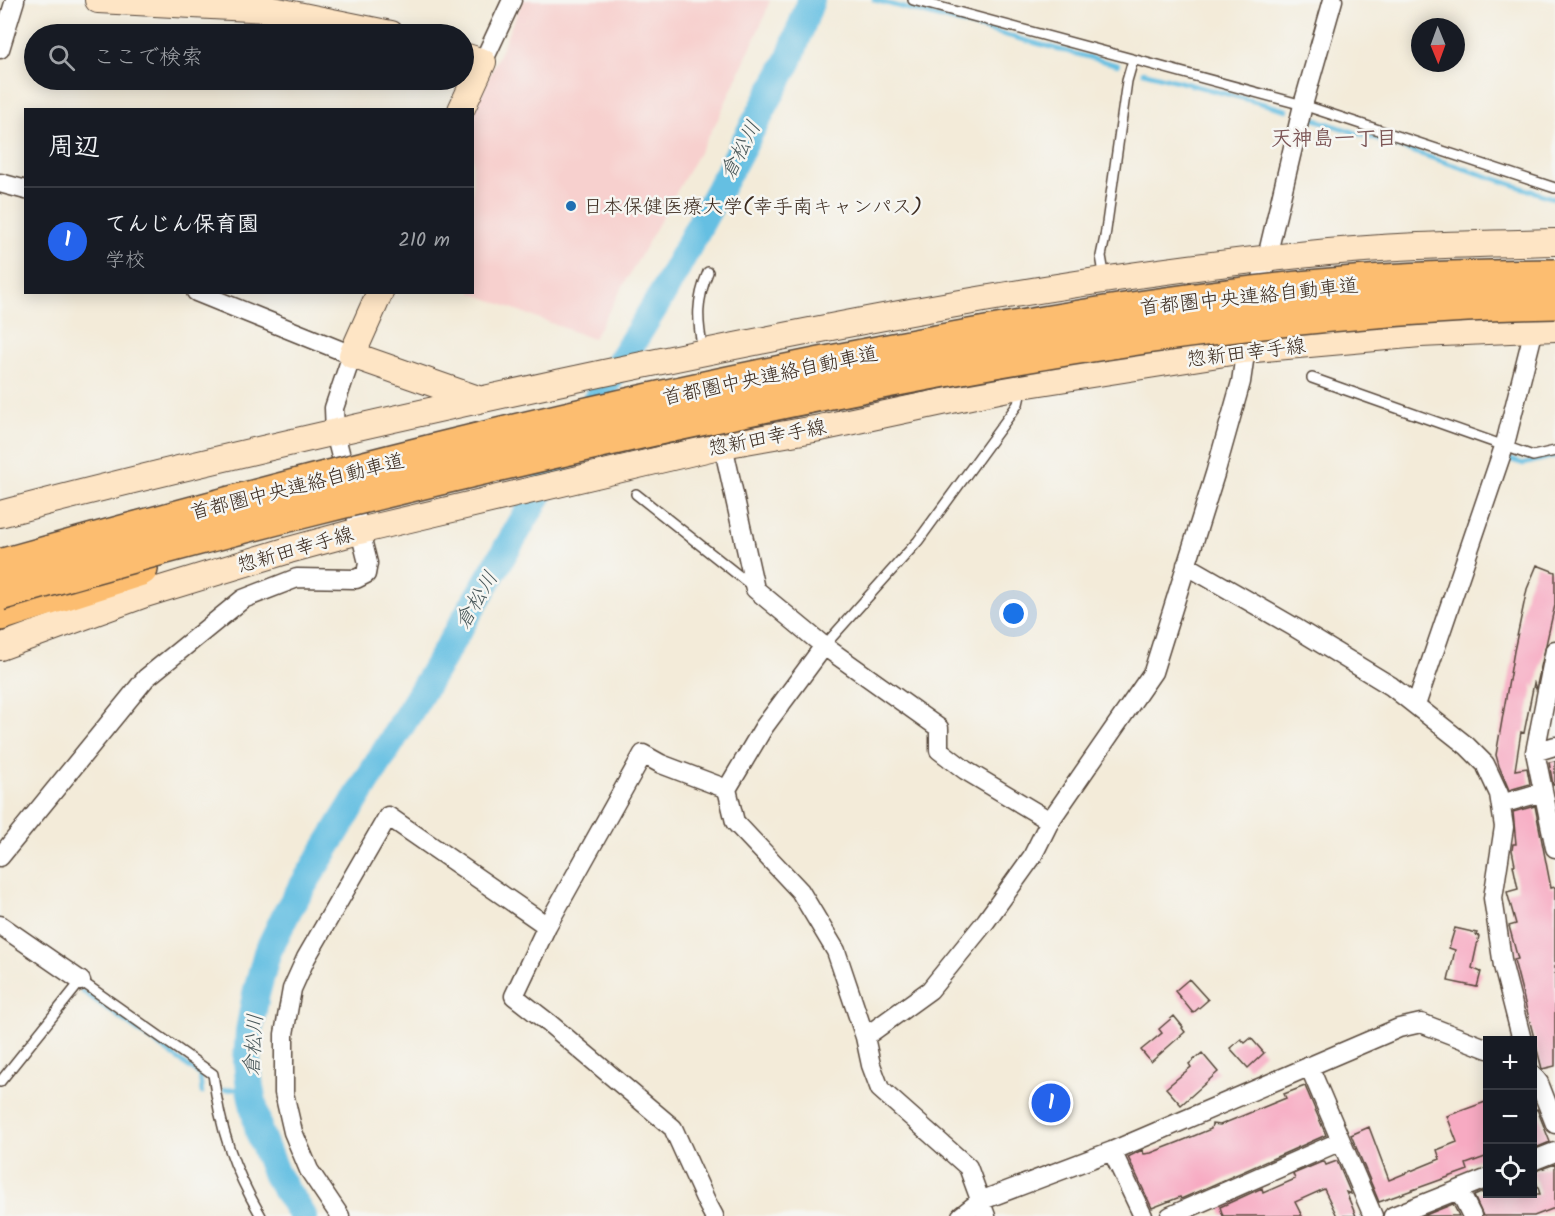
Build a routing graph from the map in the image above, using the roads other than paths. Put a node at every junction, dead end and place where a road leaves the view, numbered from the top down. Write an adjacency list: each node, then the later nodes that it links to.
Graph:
1 (15, 0): 7 (street)
2 (98, 0): 6 (main road)
3 (512, 0): 8 (street)
4 (913, 0): 9 (lane)
5 (1333, 0): 11 (street)
6 (342, 24)
7 (0, 49)
8 (474, 57)
9 (1134, 60): 11 (lane); 20 (lane)
10 (466, 90): 12 (main road)
11 (1303, 105): 14 (lane); 17 (street)
12 (461, 108)
13 (0, 183): 15 (street)
14 (1555, 188)
15 (24, 189)
16 (1555, 242): 17 (main road)
17 (1266, 258): 20 (main road); 25 (street)
18 (708, 272): 26 (lane)
19 (1555, 276): 35 (highway, 首都圏中央連絡自動車道, bridge)
20 (1105, 279): 26 (main road)
21 (201, 294): 27 (street)
22 (379, 294): 27 (main road)
23 (1555, 302): 38 (highway, 首都圏中央連絡自動車道, bridge)
24 (1545, 328): 25 (main road, 惣新田幸手線); 32 (street)
25 (1244, 350): 29 (main road, 惣新田幸手線); 42 (street)
26 (702, 351): 30 (main road); 33 (main road)
27 (352, 355): 30 (main road); 31 (street)
28 (1312, 378): 32 (lane)
29 (1022, 385): 33 (main road, 惣新田幸手線); 46 (lane)
30 (478, 399): 31 (main road)
31 (335, 433): 37 (main road); 39 (street)
32 (1505, 444): 34 (lane); 50 (street)
33 (723, 445): 39 (main road, 惣新田幸手線); 43 (street)
34 (1555, 451)
35 (270, 492): 40 (highway, bridge); 41 (highway, 首都圏中央連絡自動車道, bridge)
36 (636, 494): 43 (lane)
37 (0, 514)
38 (245, 526): 44 (highway, 首都圏中央連絡自動車道, bridge); 45 (highway, bridge)
39 (359, 531): 47 (main road, 惣新田幸手線); 58 (street)
40 (0, 550)
41 (0, 566)
42 (1186, 566): 50 (street); 56 (street)
43 (755, 589): 46 (street)
44 (0, 594)
45 (0, 614)
46 (824, 646): 53 (street); 56 (street)
47 (0, 647)
48 (1555, 650): 49 (street)
49 (1553, 669): 52 (street)
50 (1416, 705): 55 (street)
51 (1555, 746): 52 (street)
52 (1535, 752): 54 (street)
53 (727, 789): 60 (street); 63 (street)
54 (1543, 792): 55 (street); 57 (street)
55 (1501, 804): 62 (street)
56 (1050, 821): 63 (street)
57 (1554, 836)
58 (0, 857)
59 (0, 924): 61 (street)
60 (547, 926): 77 (street); 78 (street)
61 (81, 981): 67 (lane); 76 (lane)
62 (1521, 1036)
63 (865, 1037): 75 (street)
64 (1483, 1047): 65 (street)
65 (1310, 1066): 69 (street); 70 (street)
66 (1542, 1078): 68 (street)
67 (0, 1082)
68 (1555, 1124)
69 (1341, 1141): 81 (street); 82 (street)
70 (1112, 1151): 75 (street); 80 (street)
71 (1555, 1152): 72 (street)
72 (1537, 1159)
73 (1483, 1180): 74 (street)
74 (1459, 1190): 83 (street); 84 (street)
75 (983, 1208): 79 (street)
76 (261, 1216)
77 (340, 1216)
78 (714, 1216)
79 (961, 1216)
80 (1143, 1216)
81 (1170, 1216)
82 (1373, 1216)
83 (1393, 1216)
84 (1472, 1216)

